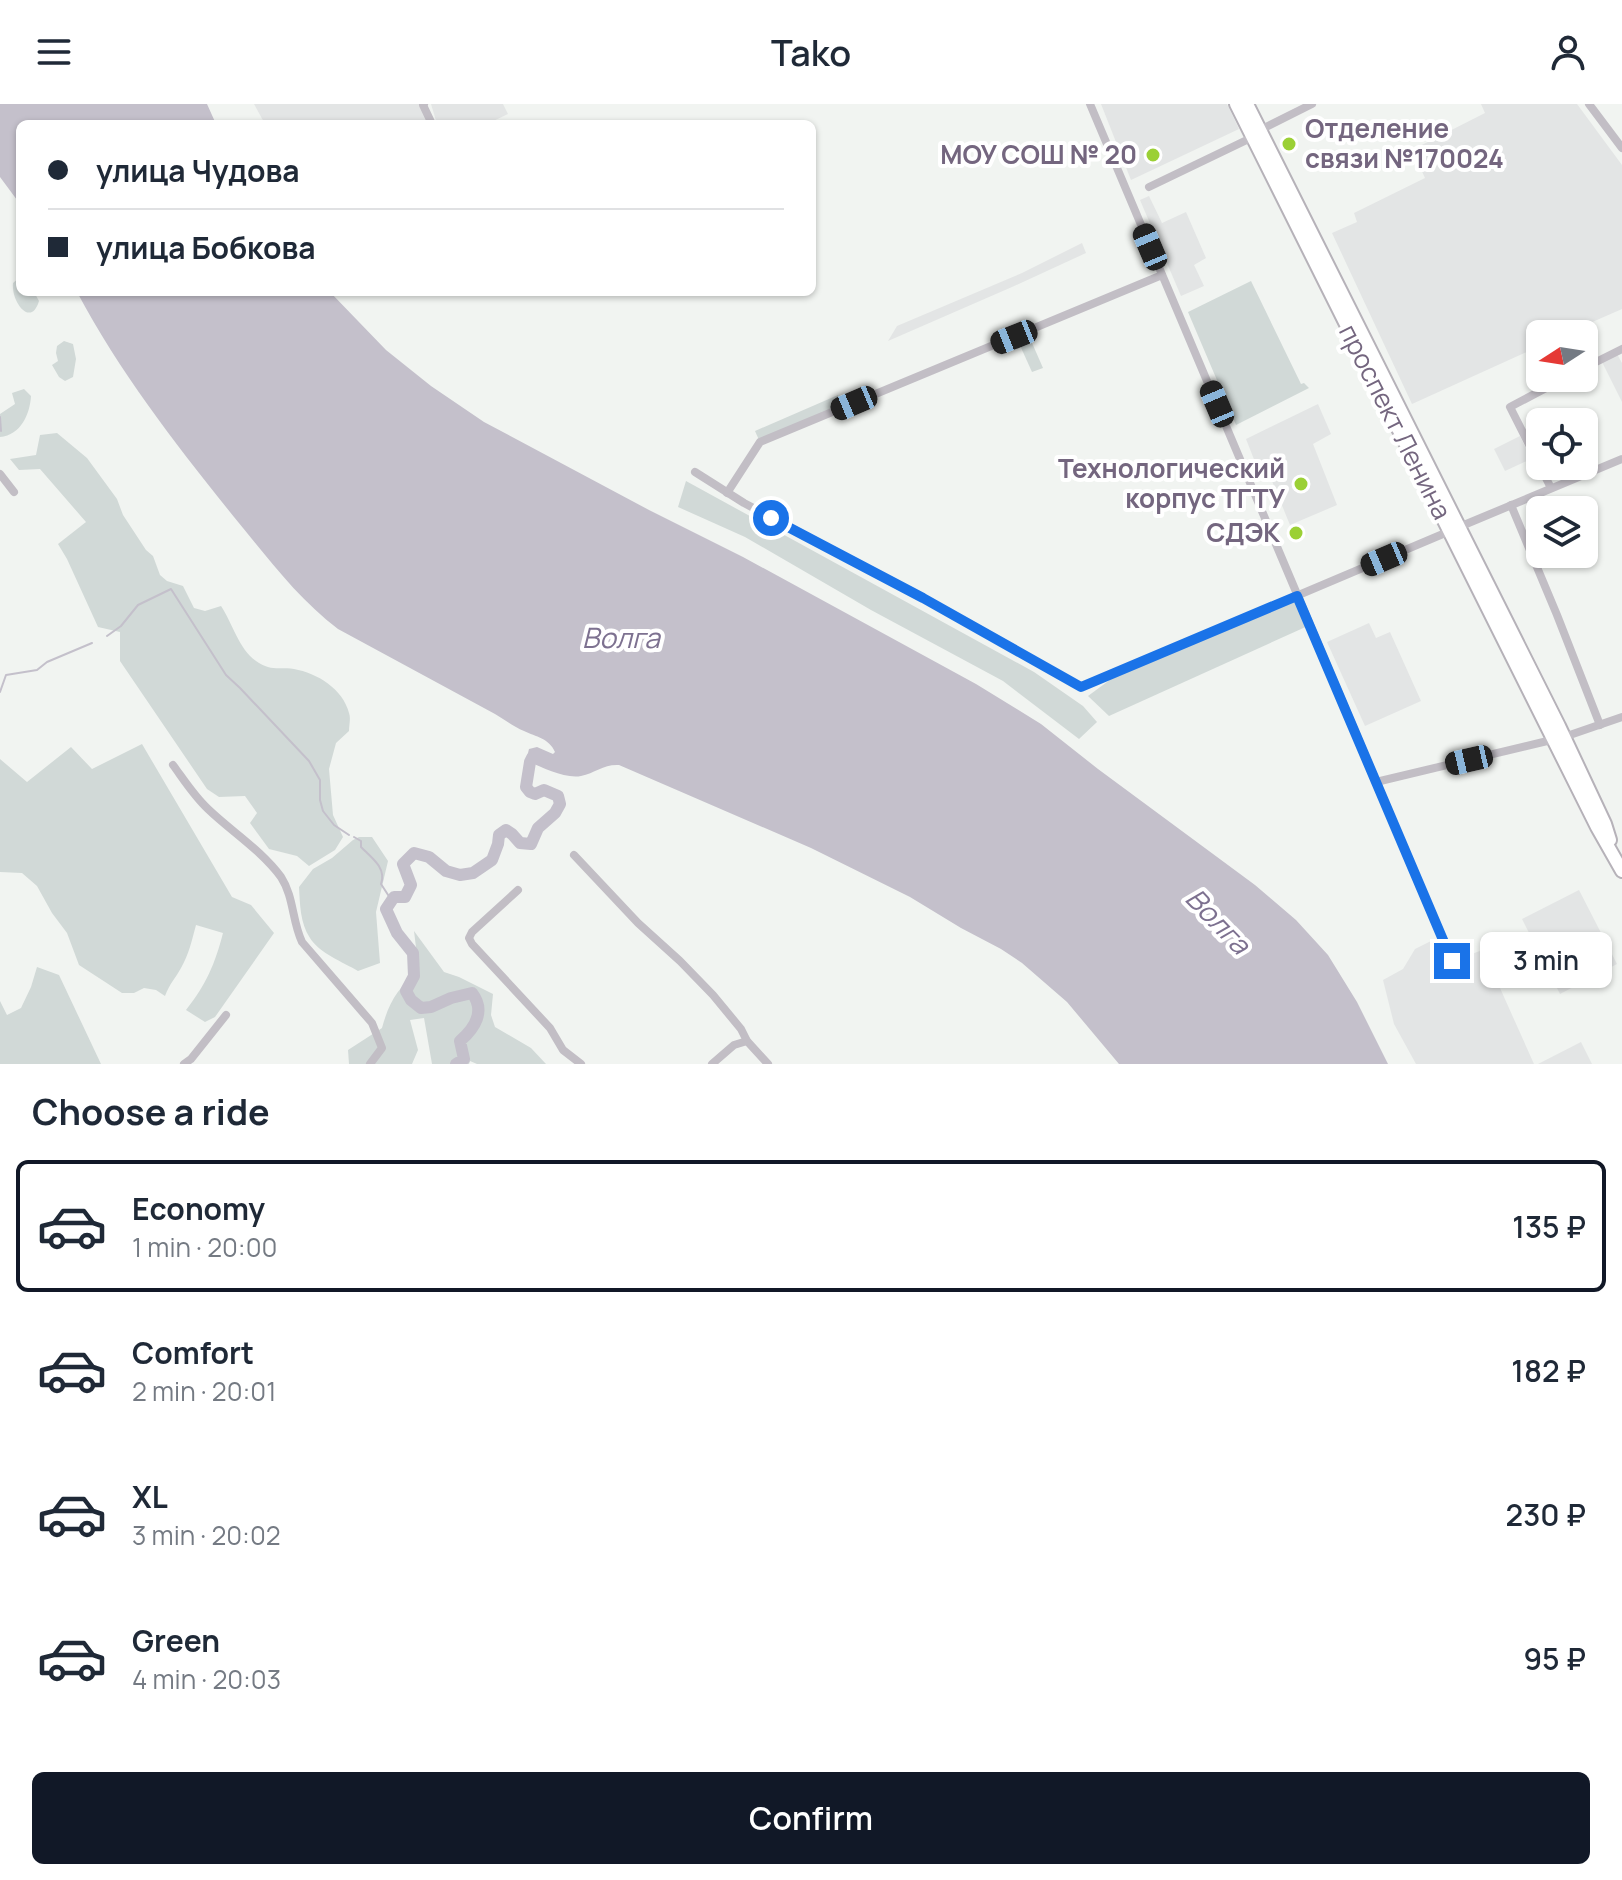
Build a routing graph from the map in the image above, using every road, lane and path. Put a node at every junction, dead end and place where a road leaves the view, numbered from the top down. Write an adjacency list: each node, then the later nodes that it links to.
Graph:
1 (1090, 104): 9 (street)
2 (1236, 104): 6 (main road, проспект Ленина)
3 (1247, 104): 6 (main road, проспект Ленина)
4 (1312, 104): 6 (street)
5 (1589, 104): 7 (street)
6 (1254, 132): 8 (street); 20 (main road, проспект Ленина)
7 (1622, 148)
8 (1149, 187)
9 (1162, 275): 18 (street); 21 (street)
10 (1622, 349): 11 (street)
11 (1598, 361)
12 (1538, 392): 16 (street)
13 (1622, 459): 16 (street)
14 (695, 472): 18 (street)
15 (0, 474): 17 (street)
16 (1551, 488): 19 (street)
17 (14, 492)
18 (727, 493): 21 (street)
19 (1511, 505): 20 (street); 23 (street)
20 (1452, 528): 21 (street); 24 (main road, проспект Ленина)
21 (1297, 596): 26 (street)
22 (1622, 717): 23 (street)
23 (1600, 725): 24 (street)
24 (1559, 739): 26 (street); 28 (main road, проспект Ленина)
25 (173, 765): 34 (street)
26 (1376, 782): 30 (street)
27 (574, 855): 32 (street)
28 (1622, 871)
29 (518, 890): 35 (street)
30 (1452, 961)
31 (226, 1015): 33 (street)
32 (747, 1041): 36 (street); 37 (street)
33 (184, 1064)
34 (370, 1064)
35 (581, 1064)
36 (712, 1064)
37 (768, 1064)

